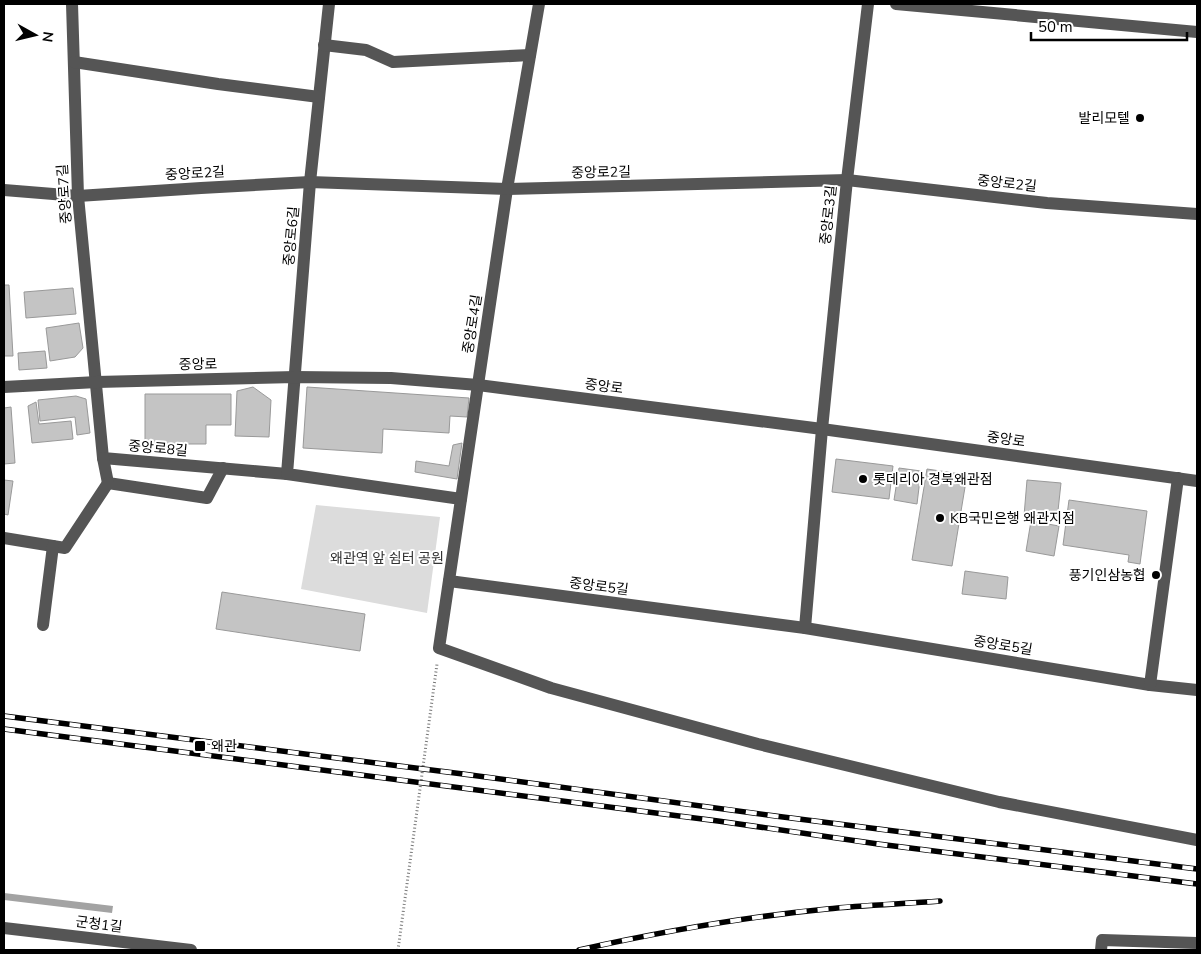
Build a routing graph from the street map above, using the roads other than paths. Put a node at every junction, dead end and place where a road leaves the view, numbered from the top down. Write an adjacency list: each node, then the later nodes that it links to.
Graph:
1 (72, 4): 9 (street, 중앙로7길)
2 (329, 4): 7 (street, 중앙로6길)
3 (539, 4): 8 (street, 중앙로4길)
4 (868, 4): 11 (street, 중앙로3길)
5 (896, 4): 6 (street)
6 (1197, 32)
7 (324, 45): 8 (street); 10 (street, 중앙로6길)
8 (530, 55): 13 (street, 중앙로4길)
9 (74, 62): 10 (street); 15 (street, 중앙로7길)
10 (319, 97): 12 (street, 중앙로6길)
11 (847, 180): 13 (street, 중앙로2길); 16 (street, 중앙로2길); 21 (street, 중앙로3길)
12 (310, 182): 13 (street, 중앙로2길); 15 (street, 중앙로2길); 17 (street, 중앙로6길)
13 (507, 189): 19 (street, 중앙로4길)
14 (4, 190): 15 (street, 중앙로2길)
15 (78, 196): 18 (street, 중앙로7길)
16 (1197, 214)
17 (295, 377): 18 (street, 중앙로); 19 (street, 중앙로); 24 (street, 중앙로6길)
18 (96, 382): 20 (street, 중앙로); 22 (street)
19 (478, 386): 21 (street, 중앙로); 28 (street, 중앙로4길)
20 (4, 387)
21 (822, 429): 25 (street, 중앙로); 33 (street)
22 (103, 458): 23 (street, 중앙로8길); 27 (street)
23 (223, 468): 24 (street, 중앙로8길); 27 (street)
24 (287, 474): 28 (street, 중앙로8길)
25 (1178, 478): 26 (street, 중앙로); 34 (street)
26 (1197, 481)
27 (108, 483): 30 (street)
28 (461, 499): 31 (street, 중앙로4길)
29 (4, 538): 30 (street)
30 (54, 546): 32 (street)
31 (449, 581): 33 (street, 중앙로5길); 36 (street, 중앙로4길)
32 (44, 625)
33 (805, 628): 34 (street, 중앙로5길)
34 (1150, 685): 35 (street, 중앙로5길)
35 (1197, 690)
36 (1197, 840)
37 (4, 928): 39 (street, 군청1길)
38 (1197, 943): 40 (street)
39 (191, 950)
40 (1101, 950)

